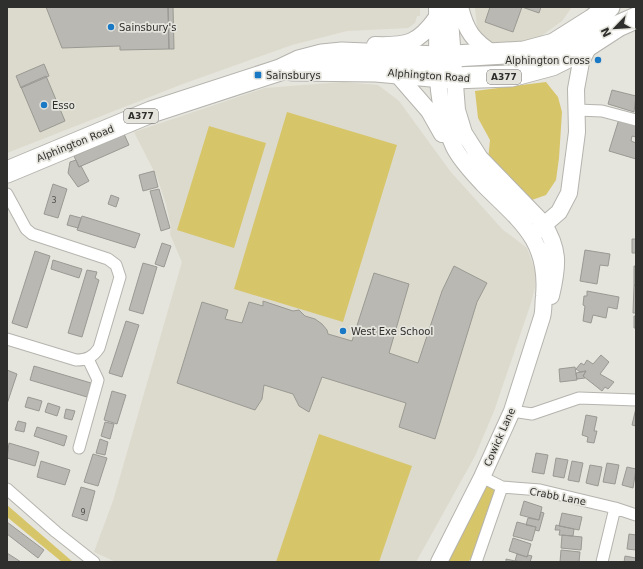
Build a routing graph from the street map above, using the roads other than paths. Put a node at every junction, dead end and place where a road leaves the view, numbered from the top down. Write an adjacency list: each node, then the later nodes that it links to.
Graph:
1 (460, 7): 9 (street)
2 (590, 7): 6 (street)
3 (610, 7): 6 (highway, Alphington Road / A377)
4 (441, 10): 8 (street); 11 (street)
5 (632, 15): 7 (highway, Alphington Road / A377)
6 (571, 34): 9 (highway, Alphington Road / A377)
7 (589, 46): 10 (highway, Alphington Road / A377); 14 (street)
8 (342, 53): 11 (highway, Alphington Road / A377); 12 (highway, Alphington Road / A377)
9 (494, 54): 11 (highway, Alphington Road / A377)
10 (552, 65): 11 (highway, Alphington Road / A377); 14 (street)
11 (445, 67): 13 (highway, Alphington Road / A377); 17 (street); 20 (street)
12 (280, 70): 13 (highway, Alphington Road / A377); 18 (highway, Alphington Road / A377)
13 (396, 73): 17 (street)
14 (576, 89): 15 (street)
15 (577, 110): 16 (street); 20 (street)
16 (636, 120)
17 (454, 147): 20 (street)
18 (7, 172)
19 (7, 194): 22 (street)
20 (538, 231): 24 (street, Cowick Lane)
21 (7, 339): 22 (street)
22 (88, 359): 25 (street)
23 (636, 400): 24 (street)
24 (512, 410): 26 (street, Cowick Lane)
25 (79, 448)
26 (482, 477): 27 (street, Crabb Lane); 32 (street, Cowick Lane)
27 (502, 487): 29 (street, Crabb Lane); 33 (street)
28 (7, 489): 31 (street)
29 (615, 508): 30 (street, Crabb Lane); 34 (street)
30 (636, 515)
31 (94, 562)
32 (439, 562)
33 (476, 562)
34 (602, 562)

